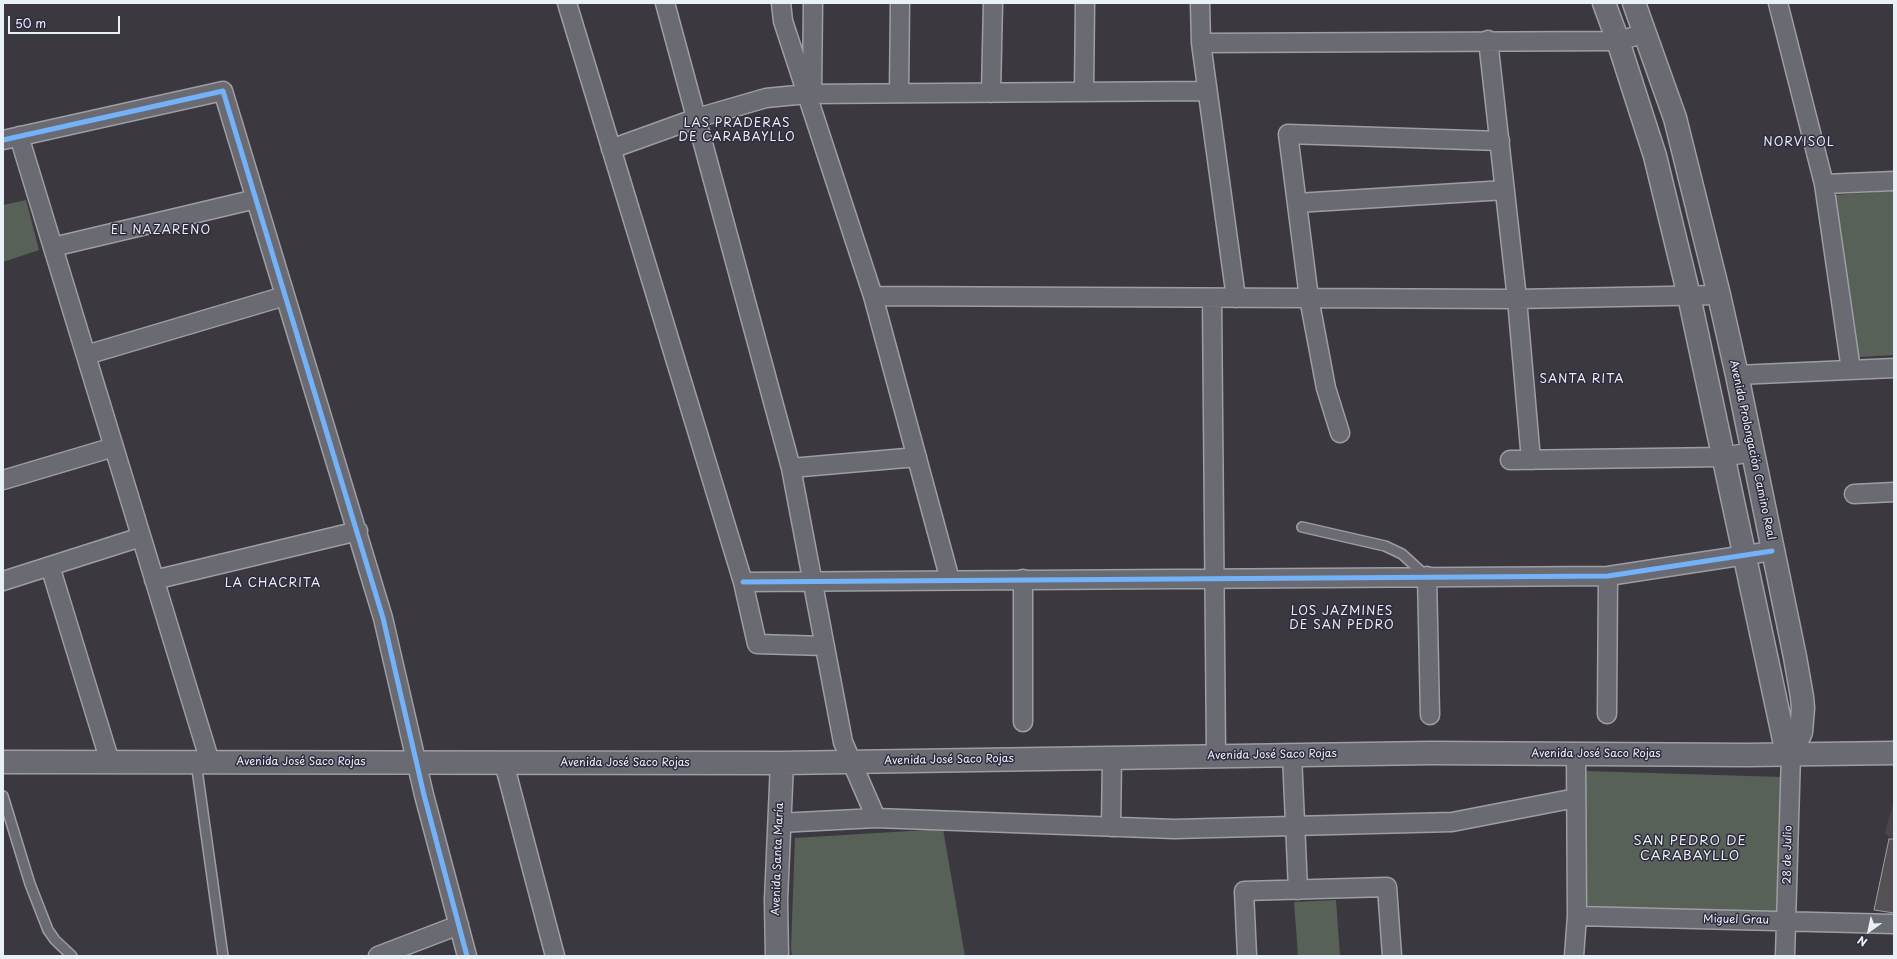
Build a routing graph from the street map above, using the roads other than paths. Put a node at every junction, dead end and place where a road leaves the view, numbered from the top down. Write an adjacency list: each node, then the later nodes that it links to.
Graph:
1 (567, 3): 24 (street)
2 (665, 3): 21 (street)
3 (781, 3): 20 (street)
4 (813, 3): 20 (street)
5 (900, 3): 18 (street)
6 (993, 3): 19 (street)
7 (1085, 3): 17 (street)
8 (1200, 3): 15 (street)
9 (1604, 3): 14 (main road)
10 (1634, 3): 12 (main road, Avenida Prolongación Camino Real)
11 (1778, 3): 26 (street)
12 (1646, 33): 14 (street); 31 (main road, Avenida Prolongación Camino Real)
13 (1488, 40): 14 (street); 15 (street); 23 (street)
14 (1618, 41): 34 (main road)
15 (1200, 42): 16 (street)
16 (1207, 91): 17 (street); 36 (street)
17 (1084, 92): 19 (street)
18 (898, 93): 19 (street); 20 (street)
19 (991, 93)
20 (810, 94): 21 (street); 33 (street)
21 (697, 118): 24 (street); 50 (street)
22 (11, 138): 28 (street); 30 (street)
23 (1500, 142): 27 (street); 29 (street)
24 (612, 149): 68 (street)
25 (1894, 181): 26 (street)
26 (1824, 184): 41 (street)
27 (1505, 190): 29 (street); 38 (street)
28 (256, 199): 30 (street); 32 (street)
29 (1297, 203): 37 (street)
30 (53, 247): 39 (street)
31 (1720, 295): 34 (street); 42 (main road, Avenida Prolongación Camino Real)
32 (286, 296): 39 (street); 55 (street)
33 (873, 296): 35 (street); 46 (street)
34 (1689, 296): 38 (street); 47 (main road)
35 (1212, 298): 36 (street); 62 (street)
36 (1236, 298): 37 (street)
37 (1309, 298): 38 (street); 43 (street)
38 (1517, 299): 49 (street)
39 (86, 355): 44 (street)
40 (1894, 368): 41 (street)
41 (1851, 370): 42 (street)
42 (1737, 375): 45 (main road, Avenida Prolongación Camino Real)
43 (1340, 433)
44 (114, 447): 51 (street); 56 (street)
45 (1753, 452): 47 (street); 57 (main road, Avenida Prolongación Camino Real)
46 (917, 457): 50 (street); 65 (street)
47 (1722, 457): 49 (street); 58 (main road)
48 (1510, 460): 49 (street)
49 (1531, 460)
50 (792, 468): 67 (street)
51 (4, 475)
52 (1894, 492): 53 (street)
53 (1854, 494)
54 (1302, 527): 60 (lane)
55 (358, 531): 64 (street); 83 (street)
56 (141, 536): 59 (street); 64 (street)
57 (1772, 550): 58 (street); 75 (main road, Avenida Prolongación Camino Real)
58 (1744, 556): 61 (street); 75 (main road)
59 (50, 566): 66 (street); 80 (street)
60 (1427, 576): 61 (street); 62 (street); 70 (street)
61 (1608, 576): 71 (street)
62 (1213, 578): 63 (street); 77 (street)
63 (1022, 579): 65 (street); 72 (street)
64 (154, 580): 81 (street)
65 (950, 580): 67 (street)
66 (3, 581)
67 (813, 581): 68 (street); 69 (street)
68 (743, 582): 69 (street)
69 (825, 646): 82 (street)
70 (1430, 714)
71 (1607, 714)
72 (1023, 722)
73 (1576, 753): 75 (main road, Avenida José Saco Rojas); 76 (main road, Avenida José Saco Rojas); 87 (street)
74 (1894, 753): 75 (main road, Avenida José Saco Rojas)
75 (1791, 754): 94 (street, 28 de Julio)
76 (1292, 755): 77 (main road, Avenida José Saco Rojas); 90 (street)
77 (1216, 756): 78 (main road, Avenida José Saco Rojas)
78 (1112, 757): 82 (main road, Avenida José Saco Rojas); 91 (street)
79 (3, 762): 80 (main road, Avenida José Saco Rojas)
80 (110, 762): 81 (main road, Avenida José Saco Rojas)
81 (203, 762): 83 (main road, Avenida José Saco Rojas); 98 (lane)
82 (853, 762): 85 (main road, Avenida José Saco Rojas); 88 (street)
83 (416, 763): 84 (main road, Avenida José Saco Rojas); 95 (street)
84 (504, 763): 85 (main road, Avenida José Saco Rojas); 101 (street)
85 (782, 763): 89 (main road, Avenida Santa María)
86 (3, 796): 97 (lane)
87 (1576, 798): 90 (street); 93 (street)
88 (876, 818): 89 (street); 91 (street)
89 (779, 823): 102 (main road, Avenida Santa María)
90 (1295, 826): 91 (street); 92 (street)
91 (1111, 827)
92 (1298, 890): 103 (street); 104 (street)
93 (1577, 916): 94 (street, Miguel Grau); 105 (street)
94 (1787, 921): 96 (street, Miguel Grau); 106 (street, 28 de Julio)
95 (459, 924): 99 (street); 100 (street)
96 (1894, 924)
97 (72, 956)
98 (223, 956)
99 (378, 956)
100 (467, 956)
101 (555, 956)
102 (777, 956)
103 (1247, 956)
104 (1392, 956)
105 (1574, 956)
106 (1785, 956)

